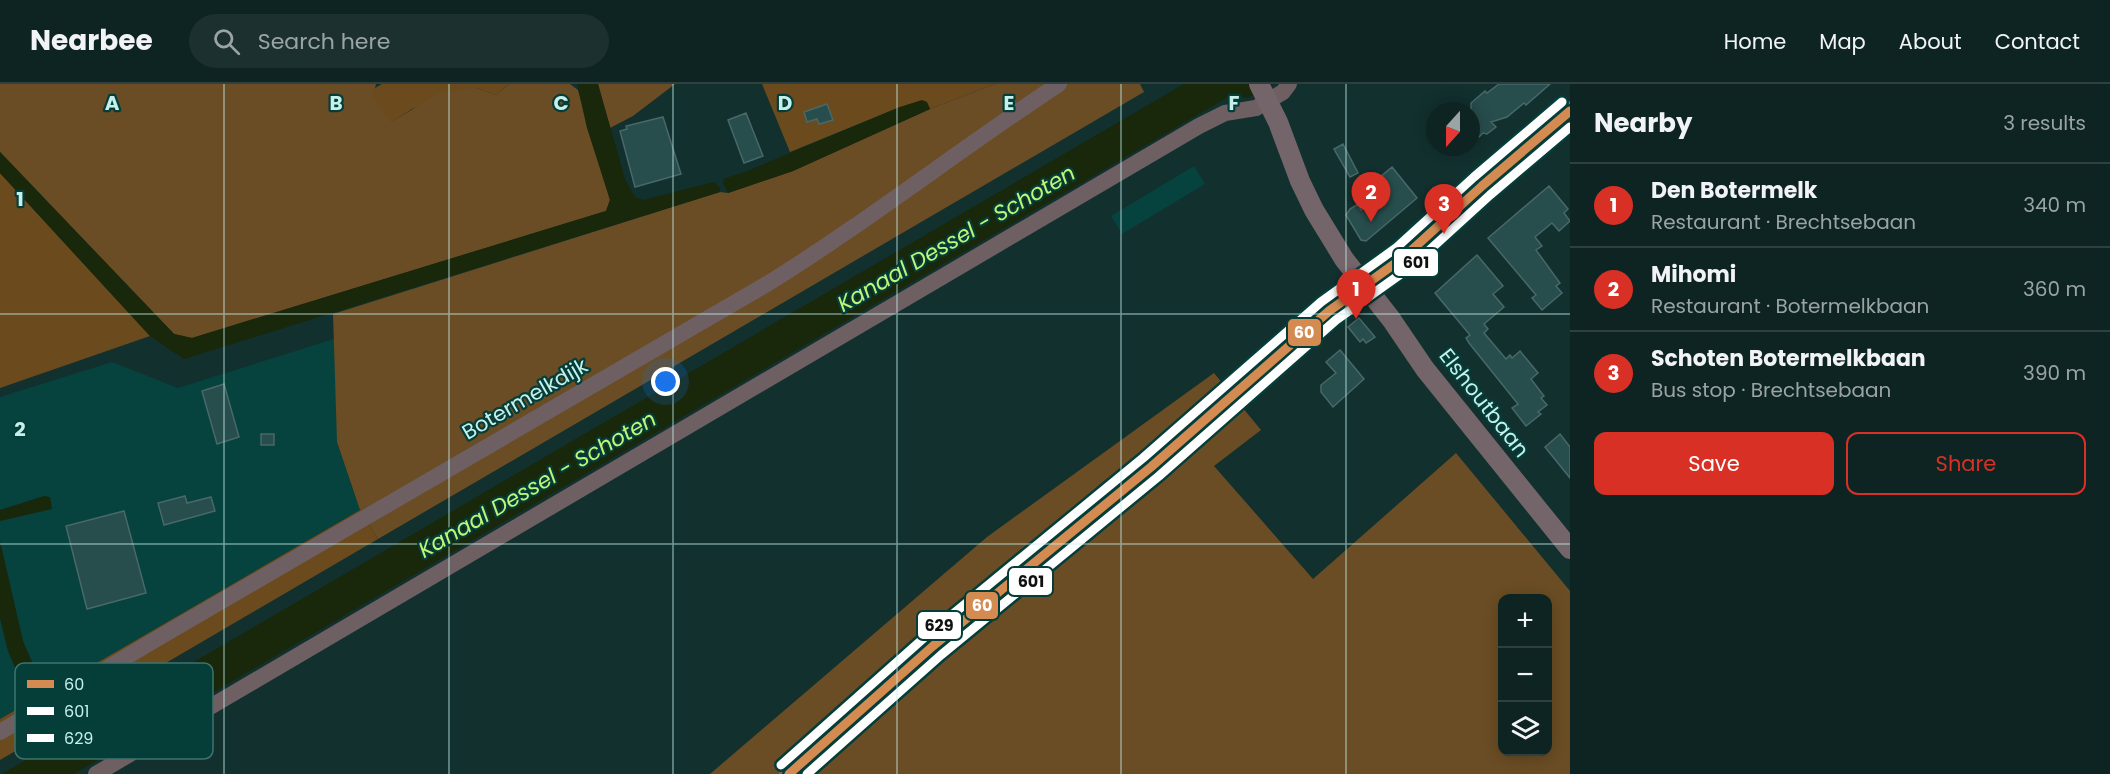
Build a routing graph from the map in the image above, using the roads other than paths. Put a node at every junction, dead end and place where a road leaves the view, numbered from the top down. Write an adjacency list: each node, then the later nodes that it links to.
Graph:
1 (1059, 84): 7 (street, Botermelkdijk)
2 (1289, 84): 3 (street)
3 (1264, 92): 5 (main road, Elshoutbaan); 8 (street)
4 (1570, 111): 5 (main road)
5 (1363, 286): 6 (main road, Elshoutbaan); 13 (main road)
6 (1567, 540)
7 (116, 663)
8 (213, 705)
9 (15, 723): 10 (street, Botermelkdijk)
10 (0, 732)
11 (122, 759): 12 (street)
12 (96, 774)
13 (789, 774)

